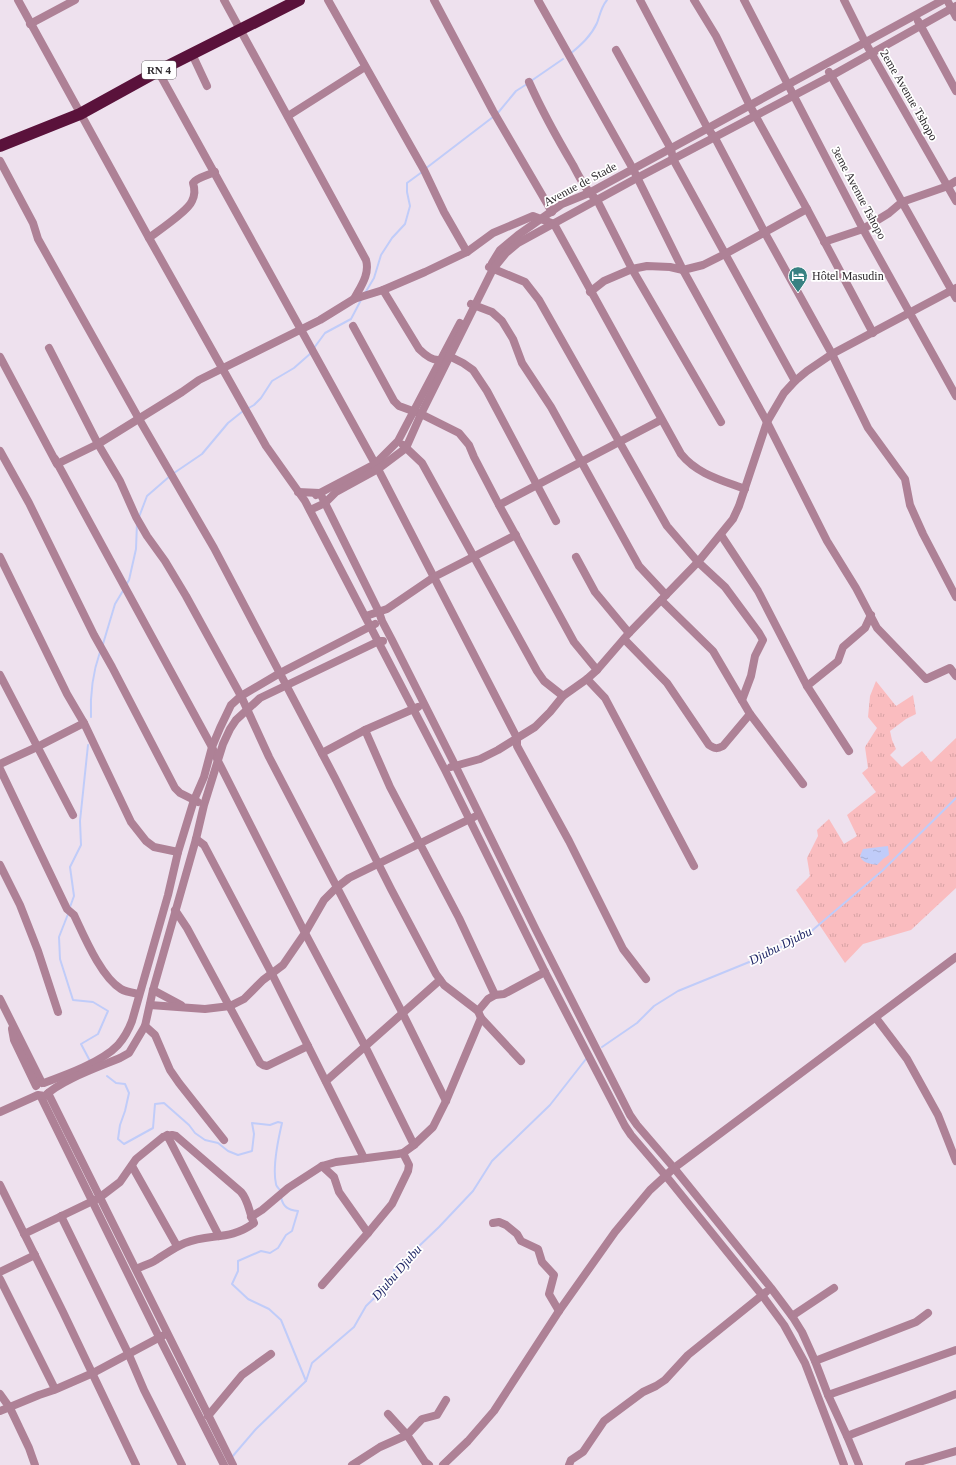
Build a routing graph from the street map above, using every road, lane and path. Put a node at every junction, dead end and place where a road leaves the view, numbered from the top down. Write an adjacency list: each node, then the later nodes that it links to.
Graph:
1 (18, 0): 17 (street)
2 (75, 0): 17 (street)
3 (224, 0): 19 (street)
4 (299, 0): 19 (highway, RN 4)
5 (328, 0): 25 (street)
6 (434, 0): 53 (street)
7 (538, 0): 43 (street)
8 (640, 0): 37 (street)
9 (694, 0): 33 (street)
10 (744, 0): 29 (street, 3eme Avenue Tshopo)
11 (844, 0): 20 (street, 2eme Avenue Tshopo)
12 (943, 0): 15 (street, Avenue de Stade)
13 (947, 0): 14 (street)
14 (954, 7): 16 (street); 18 (street)
15 (915, 16): 18 (street); 20 (street, Avenue de Stade)
16 (956, 17)
17 (30, 24): 34 (street)
18 (920, 26): 22 (street); 31 (street)
19 (240, 30): 23 (highway, RN 4); 35 (street)
20 (865, 42): 22 (street, 2eme Avenue Tshopo); 24 (street, Avenue de Stade)
21 (616, 50): 40 (street)
22 (871, 53): 27 (street); 47 (street, 2eme Avenue Tshopo)
23 (192, 54): 26 (highway, RN 4); 30 (street)
24 (825, 65): 27 (street); 29 (street, Avenue de Stade)
25 (365, 67): 35 (street); 60 (street)
26 (158, 71): 34 (highway, RN 4); 44 (street)
27 (831, 76): 32 (street); 51 (street)
28 (529, 82): 48 (street)
29 (788, 85): 32 (street, 3eme Avenue Tshopo); 33 (street, Avenue de Stade)
30 (207, 86)
31 (956, 91)
32 (794, 95): 36 (street); 56 (street, 3eme Avenue Tshopo)
33 (750, 106): 36 (street); 37 (street, Avenue de Stade)
34 (80, 114): 39 (highway, RN 4); 58 (street)
35 (288, 116): 68 (street)
36 (755, 116): 38 (street); 52 (street)
37 (708, 129): 38 (street); 40 (street, Avenue de Stade)
38 (714, 138): 41 (street); 57 (street)
39 (0, 146)
40 (671, 149): 41 (street); 43 (street, Avenue de Stade)
41 (673, 159): 45 (street); 61 (street)
42 (0, 161): 83 (street)
43 (633, 169): 45 (street); 48 (street, Avenue de Stade)
44 (215, 172): 58 (street); 72 (street)
45 (637, 178): 49 (street); 64 (street)
46 (956, 181): 47 (street)
47 (948, 186): 50 (street, 2eme Avenue Tshopo); 51 (street)
48 (589, 193): 49 (street); 53 (street, Avenue de Stade)
49 (598, 200): 55 (street); 63 (street)
50 (956, 201)
51 (902, 202): 56 (street); 67 (street)
52 (808, 209): 57 (street); 59 (street)
53 (552, 212): 54 (street, Avenue de Stade)
54 (541, 219): 55 (street); 60 (street); 62 (street, Avenue de Stade)
55 (554, 224): 62 (street); 66 (street)
56 (863, 229): 59 (street); 70 (street, 3eme Avenue Tshopo)
57 (764, 233): 61 (street); 75 (street)
58 (148, 238): 79 (street)
59 (824, 242): 73 (street)
60 (467, 252): 65 (street)
61 (725, 254): 64 (street); 80 (street)
62 (491, 268): 69 (street, Avenue de Stade); 88 (street)
63 (632, 269): 64 (street); 66 (street); 85 (street)
64 (683, 270): 86 (street)
65 (383, 290): 68 (street); 78 (street)
66 (590, 292): 84 (street)
67 (955, 292): 70 (street)
68 (354, 298): 72 (street)
69 (472, 304): 76 (street); 78 (street, Avenue de Stade); 93 (street)
70 (910, 313): 73 (street); 81 (street, 3eme Avenue Tshopo)
71 (353, 326): 82 (street)
72 (301, 330): 79 (street); 94 (street)
73 (873, 333): 75 (street)
74 (49, 348): 89 (street)
75 (832, 354): 80 (street); 111 (street)
76 (449, 356): 78 (street); 82 (street); 95 (street)
77 (0, 357): 92 (street)
78 (439, 361): 82 (street, Avenue de Stade)
79 (222, 368): 83 (street); 97 (street)
80 (795, 381): 86 (street)
81 (956, 396)
82 (417, 413): 87 (street, Avenue de Stade); 90 (street); 101 (street)
83 (139, 419): 89 (street); 122 (street)
84 (661, 420): 88 (street); 96 (street)
85 (721, 422)
86 (767, 422): 96 (street); 114 (street)
87 (398, 441): 90 (street); 94 (street, Avenue de Stade)
88 (619, 442): 93 (street); 109 (street)
89 (98, 444): 92 (street); 128 (street)
90 (406, 448): 94 (street); 107 (street)
91 (0, 451): 148 (street)
92 (56, 460): 139 (street)
93 (582, 462): 95 (street); 112 (street)
94 (377, 467): 98 (street, Avenue de Stade); 100 (street); 110 (street)
95 (538, 485): 101 (street); 103 (street)
96 (745, 489): 105 (street)
97 (298, 492): 98 (street); 99 (street)
98 (320, 493): 99 (street, Avenue de Stade); 100 (street)
99 (305, 501): 102 (street)
100 (325, 503): 102 (street); 113 (street)
101 (499, 505): 104 (street)
102 (310, 510): 115 (street)
103 (556, 521)
104 (516, 534): 107 (street); 121 (street)
105 (721, 535): 109 (street); 127 (street)
106 (0, 557): 135 (street)
107 (473, 557): 110 (street); 129 (street)
108 (576, 557): 118 (street)
109 (698, 562): 112 (street); 130 (street)
110 (434, 577): 113 (street); 137 (street)
111 (956, 597)
112 (664, 598): 118 (street); 130 (street)
113 (379, 612): 115 (street); 116 (street)
114 (871, 615): 124 (street); 127 (street)
115 (366, 616): 117 (street)
116 (382, 620): 117 (street); 119 (street)
117 (371, 626): 120 (street); 122 (street)
118 (627, 636): 121 (street); 134 (street)
119 (392, 640): 120 (street); 131 (street)
120 (379, 641): 126 (street); 132 (street)
121 (597, 670): 125 (street)
122 (280, 673): 126 (street); 128 (street)
123 (0, 675): 138 (street)
124 (956, 676)
125 (587, 679): 129 (street); 158 (street)
126 (286, 686): 133 (street); 141 (street)
127 (807, 686): 140 (street)
128 (241, 696): 133 (street); 139 (street)
129 (563, 696): 137 (street)
130 (742, 700): 134 (street)
131 (424, 704): 132 (street); 144 (street)
132 (413, 709): 136 (street); 146 (street)
133 (247, 710): 142 (street); 159 (street)
134 (750, 714): 147 (street)
135 (84, 723): 138 (street); 155 (street)
136 (365, 730): 141 (street); 154 (street)
137 (517, 738): 144 (street); 165 (street)
138 (37, 747): 143 (street); 150 (street)
139 (212, 747): 142 (street); 148 (street)
140 (848, 751)
141 (322, 753): 156 (street)
142 (218, 761): 149 (street); 161 (street)
143 (0, 764)
144 (455, 766): 146 (street); 151 (street)
145 (0, 770): 168 (street)
146 (445, 770): 152 (street)
147 (803, 784)
148 (194, 800): 149 (street); 155 (street)
149 (204, 804): 153 (street)
150 (73, 815)
151 (479, 815): 152 (street); 181 (street)
152 (470, 820): 154 (street); 163 (street)
153 (196, 839): 160 (street); 164 (street)
154 (421, 843): 156 (street); 169 (street)
155 (178, 852): 168 (street)
156 (379, 863): 159 (street); 166 (street)
157 (0, 865): 174 (street)
158 (694, 866)
159 (336, 888): 161 (street); 175 (street)
160 (176, 910): 167 (street); 172 (street)
161 (305, 933): 164 (street); 180 (street)
162 (956, 957): 177 (street)
163 (545, 972): 169 (street); 182 (street)
164 (272, 974): 172 (street); 179 (street)
165 (646, 979)
166 (440, 980): 175 (street); 176 (street)
167 (153, 990): 171 (street); 173 (street)
168 (140, 994): 185 (street)
169 (495, 995): 176 (street)
170 (0, 999): 185 (street)
171 (150, 1005): 173 (street); 178 (street)
172 (230, 1006): 173 (street); 179 (street)
173 (184, 1007)
174 (58, 1012)
175 (403, 1014): 180 (street); 186 (street)
176 (479, 1014): 183 (street); 186 (street)
177 (876, 1018): 194 (street); 197 (street)
178 (145, 1026): 185 (street); 190 (street)
179 (308, 1046): 184 (street)
180 (365, 1046): 184 (street); 191 (street)
181 (596, 1047): 182 (street); 197 (street)
182 (587, 1052): 198 (street)
183 (521, 1061)
184 (326, 1081): 193 (street)
185 (41, 1090): 187 (street); 188 (street); 200 (street)
186 (446, 1101): 191 (street)
187 (0, 1106)
188 (0, 1112)
189 (167, 1135): 195 (street); 202 (street); 206 (street)
190 (224, 1140)
191 (414, 1145): 192 (street)
192 (403, 1153): 193 (street); 204 (street)
193 (364, 1158): 196 (street)
194 (956, 1162)
195 (132, 1166): 200 (street); 207 (street)
196 (322, 1166): 202 (street); 204 (street)
197 (674, 1168): 198 (street); 213 (street)
198 (666, 1176): 215 (street); 216 (street)
199 (0, 1185): 205 (street)
200 (96, 1200): 201 (street); 209 (street); 220 (street)
201 (61, 1216): 205 (street); 223 (street)
202 (251, 1217): 206 (street)
203 (493, 1223): 216 (street)
204 (368, 1233): 212 (street)
205 (24, 1234): 208 (street)
206 (219, 1236): 207 (street)
207 (177, 1246): 209 (street)
208 (35, 1255): 210 (street); 225 (street)
209 (136, 1269): 219 (street)
210 (0, 1272)
211 (0, 1279): 226 (street)
212 (322, 1285)
213 (771, 1288): 215 (street); 218 (street)
214 (834, 1288): 218 (street)
215 (762, 1295): 246 (street); 247 (street)
216 (559, 1311): 239 (street)
217 (928, 1313): 224 (street)
218 (792, 1316): 224 (street)
219 (168, 1334): 220 (street); 234 (street)
220 (160, 1337): 223 (street); 238 (street)
221 (956, 1350): 229 (street)
222 (271, 1354): 234 (street)
223 (129, 1355): 225 (street); 242 (street)
224 (815, 1361): 229 (street)
225 (93, 1373): 226 (street); 241 (street)
226 (55, 1389): 231 (street)
227 (0, 1394): 231 (street)
228 (956, 1394): 236 (street)
229 (828, 1395): 236 (street)
230 (446, 1400): 235 (street)
231 (10, 1408): 232 (street); 240 (street)
232 (0, 1411)
233 (388, 1414): 235 (street)
234 (208, 1416): 238 (street)
235 (407, 1435): 244 (street); 245 (street)
236 (847, 1436): 248 (street)
237 (956, 1451): 249 (street)
238 (224, 1459): 243 (street)
239 (448, 1464)
240 (35, 1465)
241 (136, 1465)
242 (182, 1465)
243 (233, 1465)
244 (352, 1465)
245 (429, 1465)
246 (569, 1465)
247 (844, 1465)
248 (859, 1465)
249 (909, 1465)

